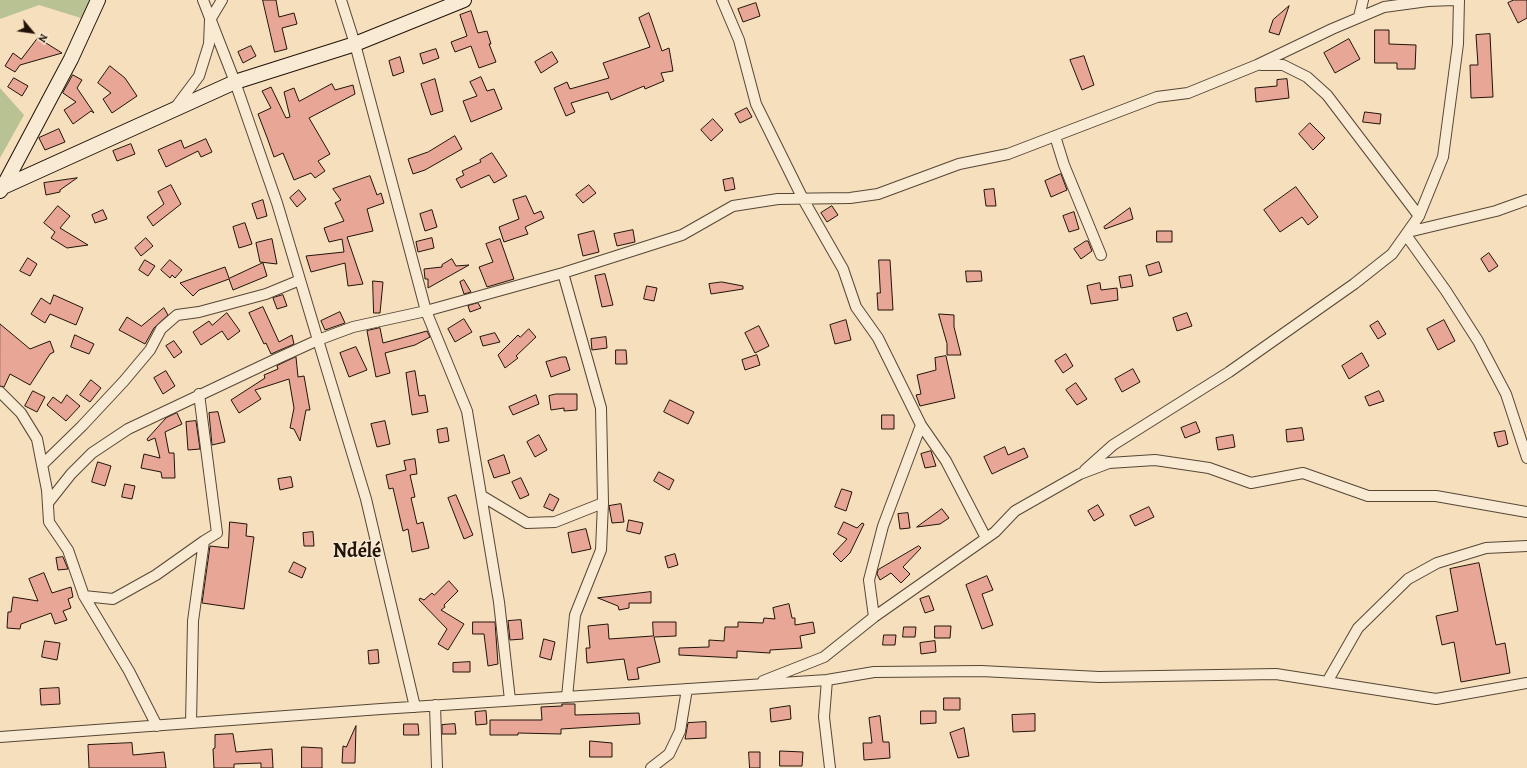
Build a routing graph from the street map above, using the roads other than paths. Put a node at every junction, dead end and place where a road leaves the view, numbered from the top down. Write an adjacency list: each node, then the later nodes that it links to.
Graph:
1 (98, 0): 17 (main road)
2 (203, 0): 11 (street)
3 (222, 0): 11 (street)
4 (341, 0): 12 (street)
5 (464, 0): 12 (main road)
6 (722, 0): 18 (street)
7 (1363, 0): 10 (street)
8 (1454, 0): 10 (street)
9 (1459, 0): 20 (street)
10 (1359, 17): 13 (street)
11 (210, 20): 14 (street); 15 (street)
12 (355, 44): 14 (main road); 25 (street)
13 (1257, 65): 16 (street); 20 (street)
14 (235, 82): 15 (main road); 24 (street)
15 (175, 108): 17 (main road)
16 (1055, 136): 18 (street); 22 (street)
17 (1, 189)
18 (803, 198): 23 (street); 29 (street)
19 (1527, 200): 21 (street)
20 (1419, 216): 21 (street)
21 (1407, 234): 30 (street); 32 (street)
22 (1101, 255)
23 (563, 273): 25 (street); 34 (street)
24 (300, 280): 26 (street); 31 (street)
25 (426, 311): 26 (street); 33 (street)
26 (318, 340): 28 (street); 50 (street)
27 (0, 392): 31 (street)
28 (199, 394): 35 (street); 38 (street)
29 (920, 425): 37 (street); 41 (street)
30 (1527, 458)
31 (42, 465): 35 (street)
32 (1080, 474): 36 (street); 37 (street)
33 (482, 496): 34 (street); 48 (street)
34 (603, 502): 47 (street)
35 (48, 503): 40 (street)
36 (1527, 512)
37 (986, 538): 41 (street)
38 (204, 541): 40 (street); 51 (street)
39 (1527, 546): 43 (street)
40 (84, 596): 52 (street)
41 (874, 617): 45 (street)
42 (827, 680): 43 (street); 45 (street); 56 (street)
43 (1327, 682): 44 (street)
44 (1527, 683)
45 (753, 684): 46 (street)
46 (687, 689): 47 (street); 55 (street)
47 (567, 697): 48 (street)
48 (510, 700): 49 (street)
49 (435, 705): 50 (street); 54 (street)
50 (415, 707): 51 (street)
51 (191, 723): 52 (street)
52 (157, 726): 53 (street)
53 (0, 737)
54 (438, 768)
55 (651, 768)
56 (830, 768)

